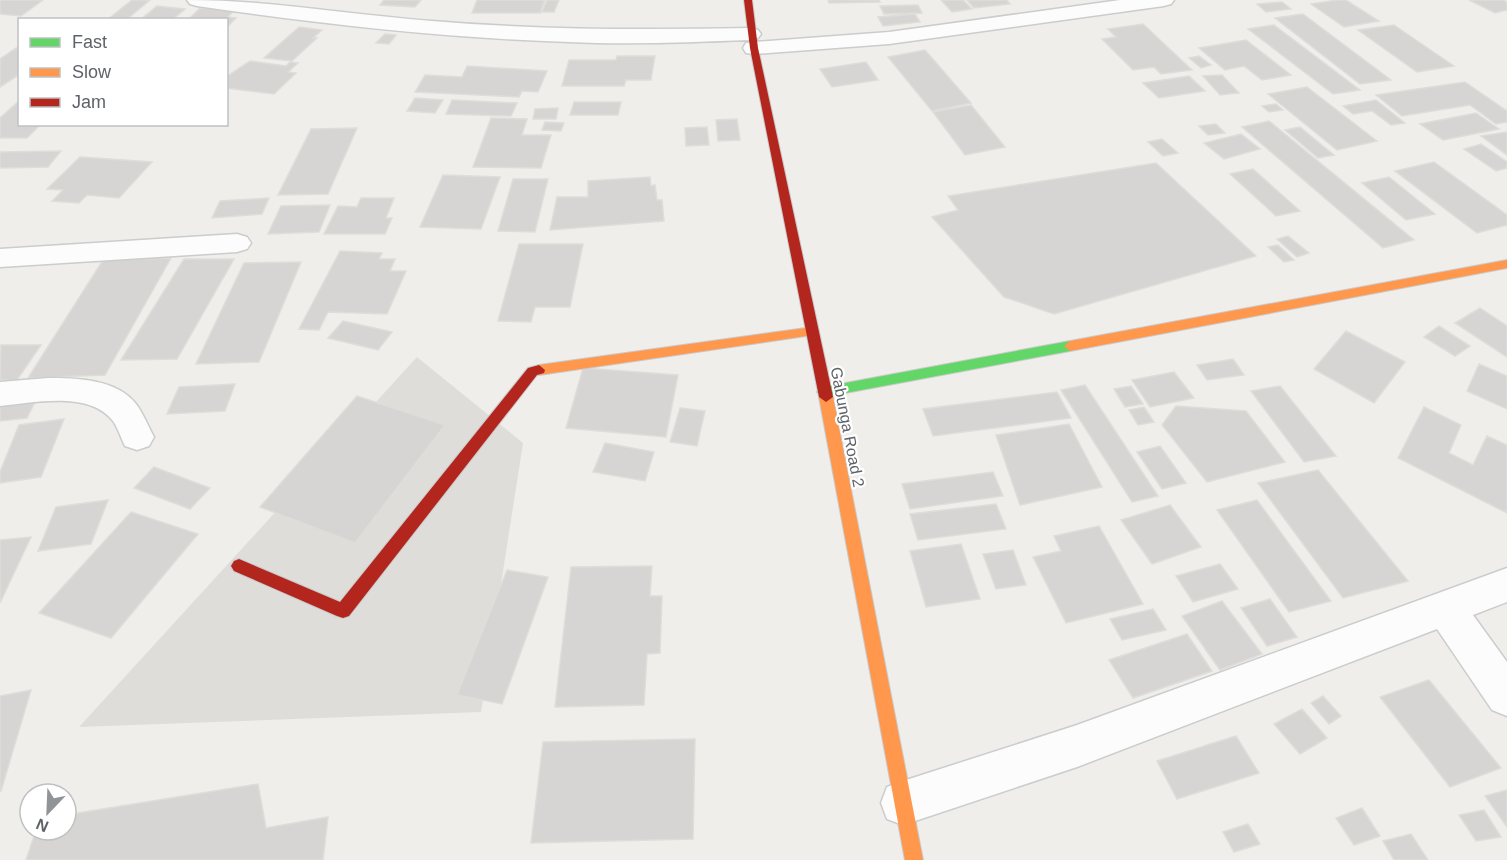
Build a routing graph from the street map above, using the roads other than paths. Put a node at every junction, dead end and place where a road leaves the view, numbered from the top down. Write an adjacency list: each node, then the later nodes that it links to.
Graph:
1 (197, 0): 4 (street)
2 (748, 0): 4 (street, Gabunga Road 2)
3 (1164, 0): 4 (street)
4 (753, 41): 8 (street, Gabunga Road 2)
5 (237, 243): 6 (street)
6 (0, 258)
7 (1507, 264): 9 (street)
8 (813, 331): 9 (street, Gabunga Road 2); 12 (street)
9 (824, 392): 16 (street, Gabunga Road 2)
10 (0, 394): 11 (street)
11 (137, 437)
12 (239, 566)
13 (1507, 585): 14 (street)
14 (1445, 608): 15 (street); 16 (street)
15 (1507, 696)
16 (903, 803): 17 (street, Gabunga Road 2)
17 (914, 860)

